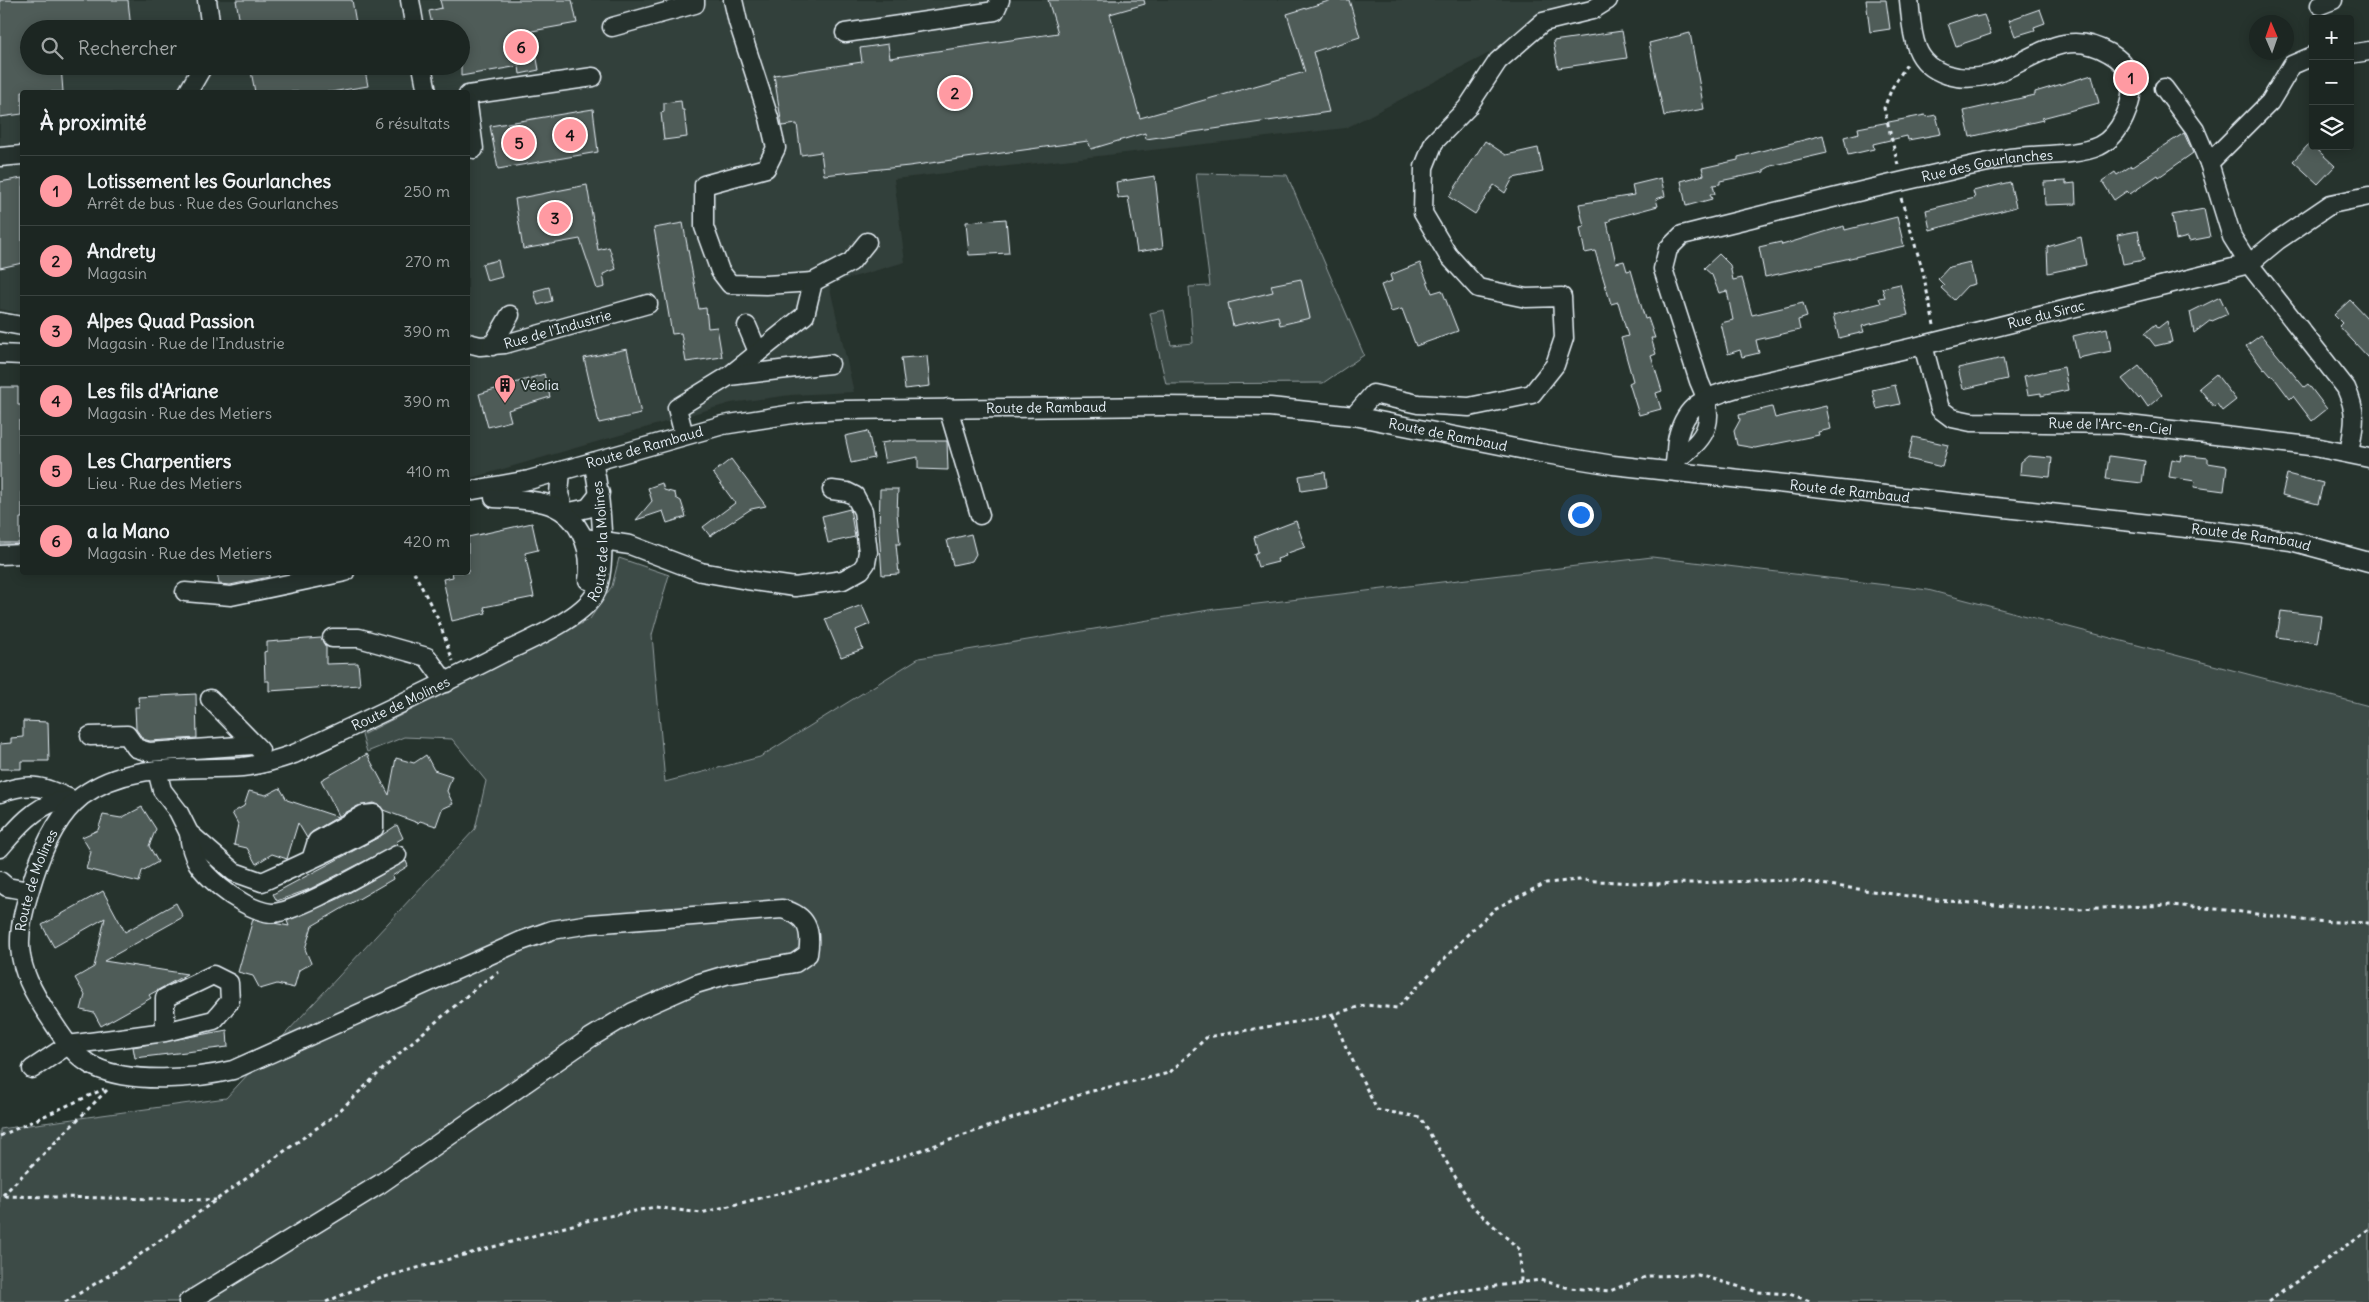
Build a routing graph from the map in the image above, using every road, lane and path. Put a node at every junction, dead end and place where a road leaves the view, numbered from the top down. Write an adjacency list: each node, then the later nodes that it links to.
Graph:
1 (207, 0): 8 (street)
2 (410, 0): 9 (street)
3 (695, 0): 10 (street)
4 (733, 0): 30 (street)
5 (1000, 0): 11 (street)
6 (1608, 0): 46 (street)
7 (1909, 0): 44 (street, Rue des Gourlanches)
8 (210, 20)
9 (413, 20)
10 (612, 28)
11 (845, 32)
12 (2369, 51): 13 (street)
13 (2354, 53)
14 (2309, 58): 26 (street)
15 (198, 75): 19 (street)
16 (424, 75): 20 (street)
17 (593, 77): 21 (street)
18 (2164, 88): 26 (street)
19 (189, 90)
20 (427, 90)
21 (470, 95)
22 (470, 119): 23 (street)
23 (474, 148)
24 (20, 155): 25 (street)
25 (0, 157)
26 (2209, 163): 29 (street)
27 (2369, 196): 29 (street, Rue du Sirac)
28 (867, 242): 30 (street)
29 (2249, 264): 37 (street, Rue du Sirac); 48 (street)
30 (812, 282): 39 (street)
31 (648, 304): 38 (street, Rue de l'Industrie)
32 (510, 315): 38 (street)
33 (0, 322): 34 (street)
34 (20, 326)
35 (747, 326): 39 (street)
36 (470, 344): 38 (street, Rue de l'Industrie)
37 (1923, 345): 44 (street, Rue du Sirac); 48 (street, Rue de l'Arc-en-Ciel)
38 (492, 346)
39 (758, 352): 43 (street)
40 (0, 354): 41 (street)
41 (20, 355)
42 (830, 364): 43 (street)
43 (729, 376): 47 (street)
44 (1707, 398): 51 (street)
45 (948, 408): 46 (street, Route de Rambaud); 47 (street, Route de Rambaud); 60 (street)
46 (1354, 416): 51 (street, Route de Rambaud)
47 (684, 435): 50 (street, Route de Rambaud)
48 (2349, 453): 49 (street, Rue de l'Arc-en-Ciel)
49 (2369, 458)
50 (593, 462): 52 (street, Route de Rambaud); 56 (street, Route de la Molines)
51 (1675, 466): 64 (street, Route de Rambaud)
52 (561, 471): 53 (street, Route de Rambaud); 59 (street)
53 (529, 480): 55 (street, Route de Rambaud); 57 (street, Route de Rambaud)
54 (832, 490): 61 (street)
55 (470, 491)
56 (600, 493): 59 (street); 61 (street, Route de la Molines)
57 (494, 498): 58 (street, Route de Rambaud); 59 (street)
58 (470, 502)
59 (565, 513): 61 (street)
60 (980, 516)
61 (593, 539): 68 (street, Route de la Molines)
62 (0, 554): 63 (street)
63 (20, 554)
64 (2369, 562)
65 (331, 575): 67 (street)
66 (416, 575): 70 (path)
67 (186, 592)
68 (576, 613): 71 (street, Route de Molines)
69 (332, 638): 71 (street)
70 (454, 665)
71 (446, 683): 75 (street, Route de Molines)
72 (210, 699): 74 (street)
73 (90, 736): 74 (street)
74 (254, 745): 75 (street)
75 (268, 763): 76 (street, Route de Molines)
76 (157, 770): 78 (street, Route de Molines); 79 (street)
77 (0, 793): 78 (street)
78 (76, 801): 80 (street); 84 (street, Route de Molines)
79 (190, 833): 81 (street); 82 (street)
80 (0, 848)
81 (397, 855)
82 (312, 860)
83 (0, 881): 84 (street)
84 (30, 891): 89 (street, Route de Molines)
85 (2369, 923): 87 (path)
86 (505, 968): 92 (path)
87 (1333, 1015): 94 (path); 97 (path)
88 (165, 1032): 89 (street)
89 (68, 1045): 90 (street); 96 (street, Route de Molines)
90 (32, 1069)
91 (0, 1136): 92 (path)
92 (217, 1200): 95 (path)
93 (2369, 1229): 100 (path)
94 (1521, 1282): 98 (path); 99 (path)
95 (65, 1302)
96 (188, 1302)
97 (326, 1302)
98 (1415, 1302)
99 (1814, 1302)
100 (2268, 1302)

